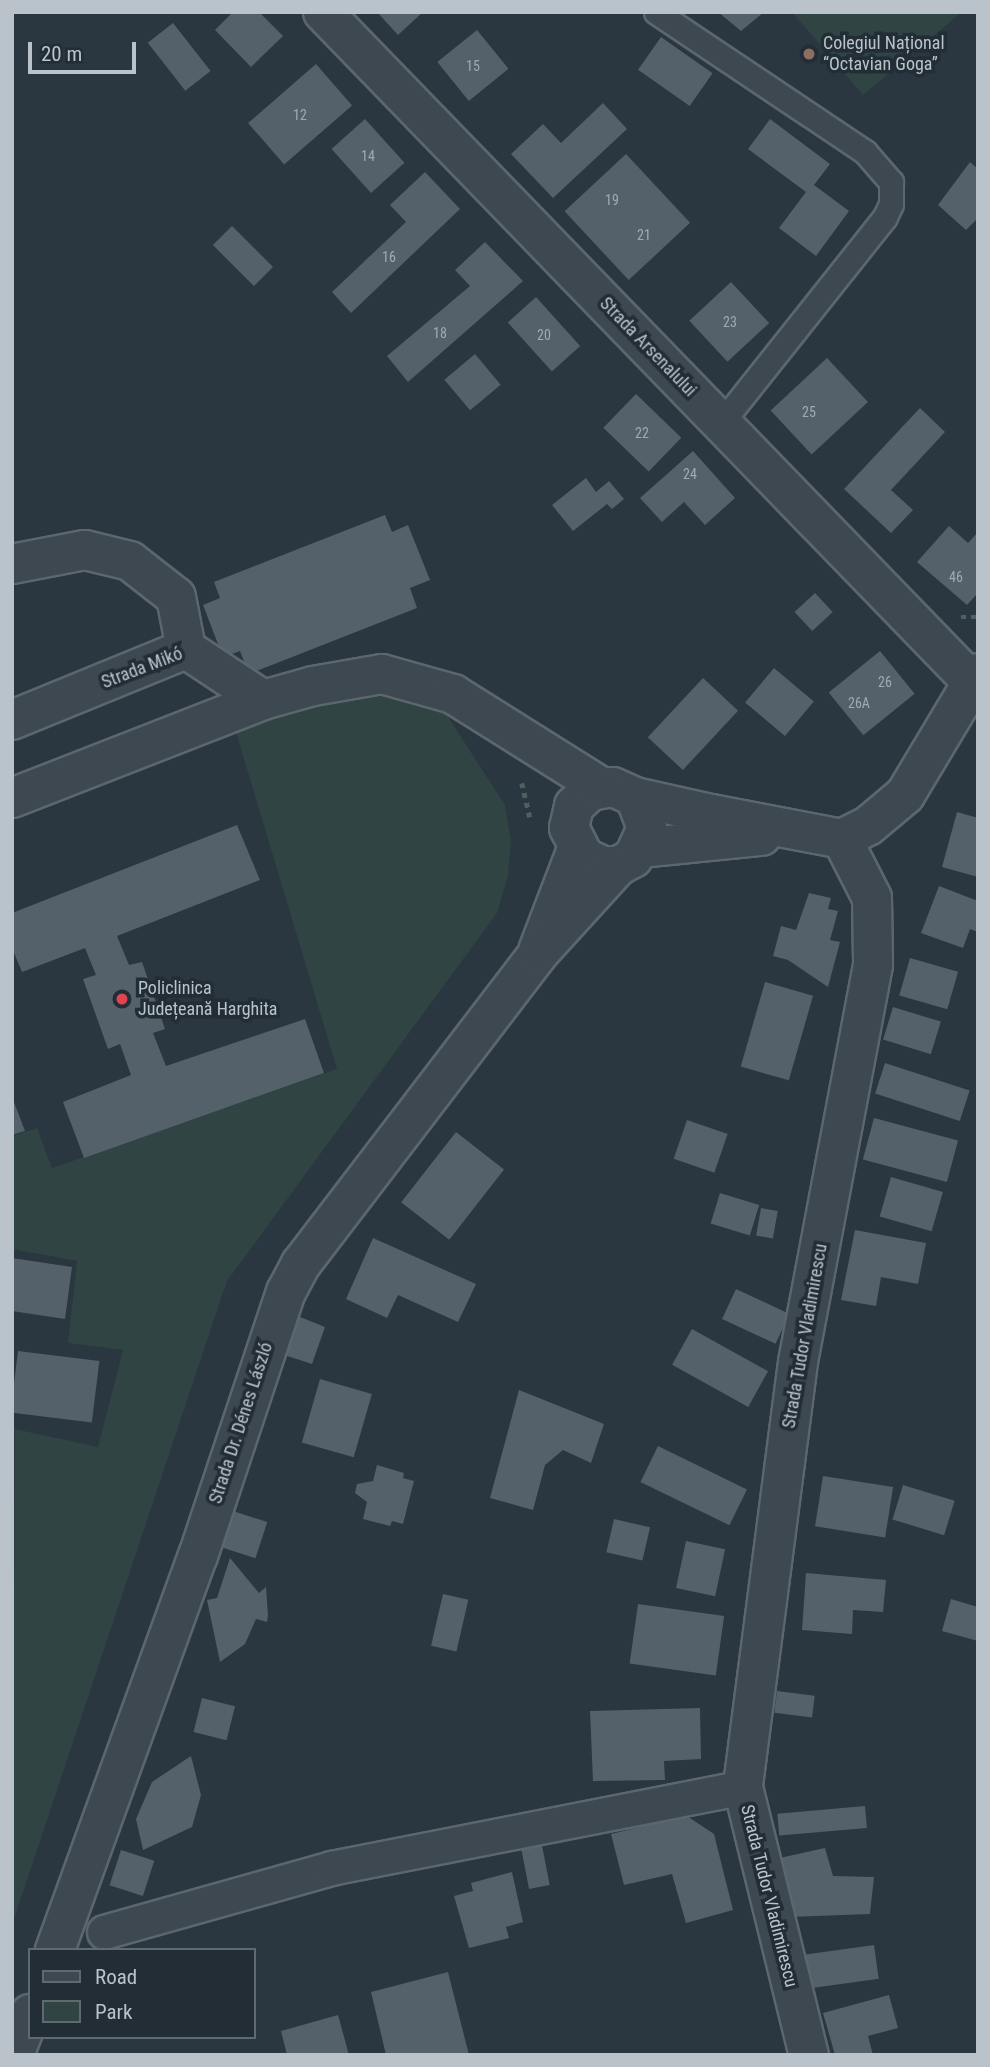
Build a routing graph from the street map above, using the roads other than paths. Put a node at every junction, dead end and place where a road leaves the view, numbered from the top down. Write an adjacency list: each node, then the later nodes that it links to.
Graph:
1 (323, 12): 3 (street, Strada Arsenalului)
2 (656, 12): 3 (lane)
3 (722, 422): 6 (street, Strada Arsenalului)
4 (12, 564): 5 (street)
5 (186, 649): 7 (street, Strada Mikó); 8 (street, Strada Mikó)
6 (975, 677): 14 (street)
7 (263, 700): 9 (street); 11 (street)
8 (12, 720)
9 (510, 729): 10 (street); 12 (street)
10 (618, 792): 12 (street); 13 (street); 15 (street)
11 (12, 798)
12 (573, 833): 15 (street); 16 (street)
13 (795, 833): 14 (street); 15 (street)
14 (842, 839): 17 (street, Strada Tudor Vladimirescu)
15 (629, 857): 16 (street)
16 (537, 955): 19 (street, Strada Dr. Dénes László)
17 (743, 1787): 18 (street); 22 (street, Strada Tudor Vladimirescu)
18 (104, 1932)
19 (56, 1948)
20 (28, 2019): 21 (street)
21 (13, 2055)
22 (809, 2055)

